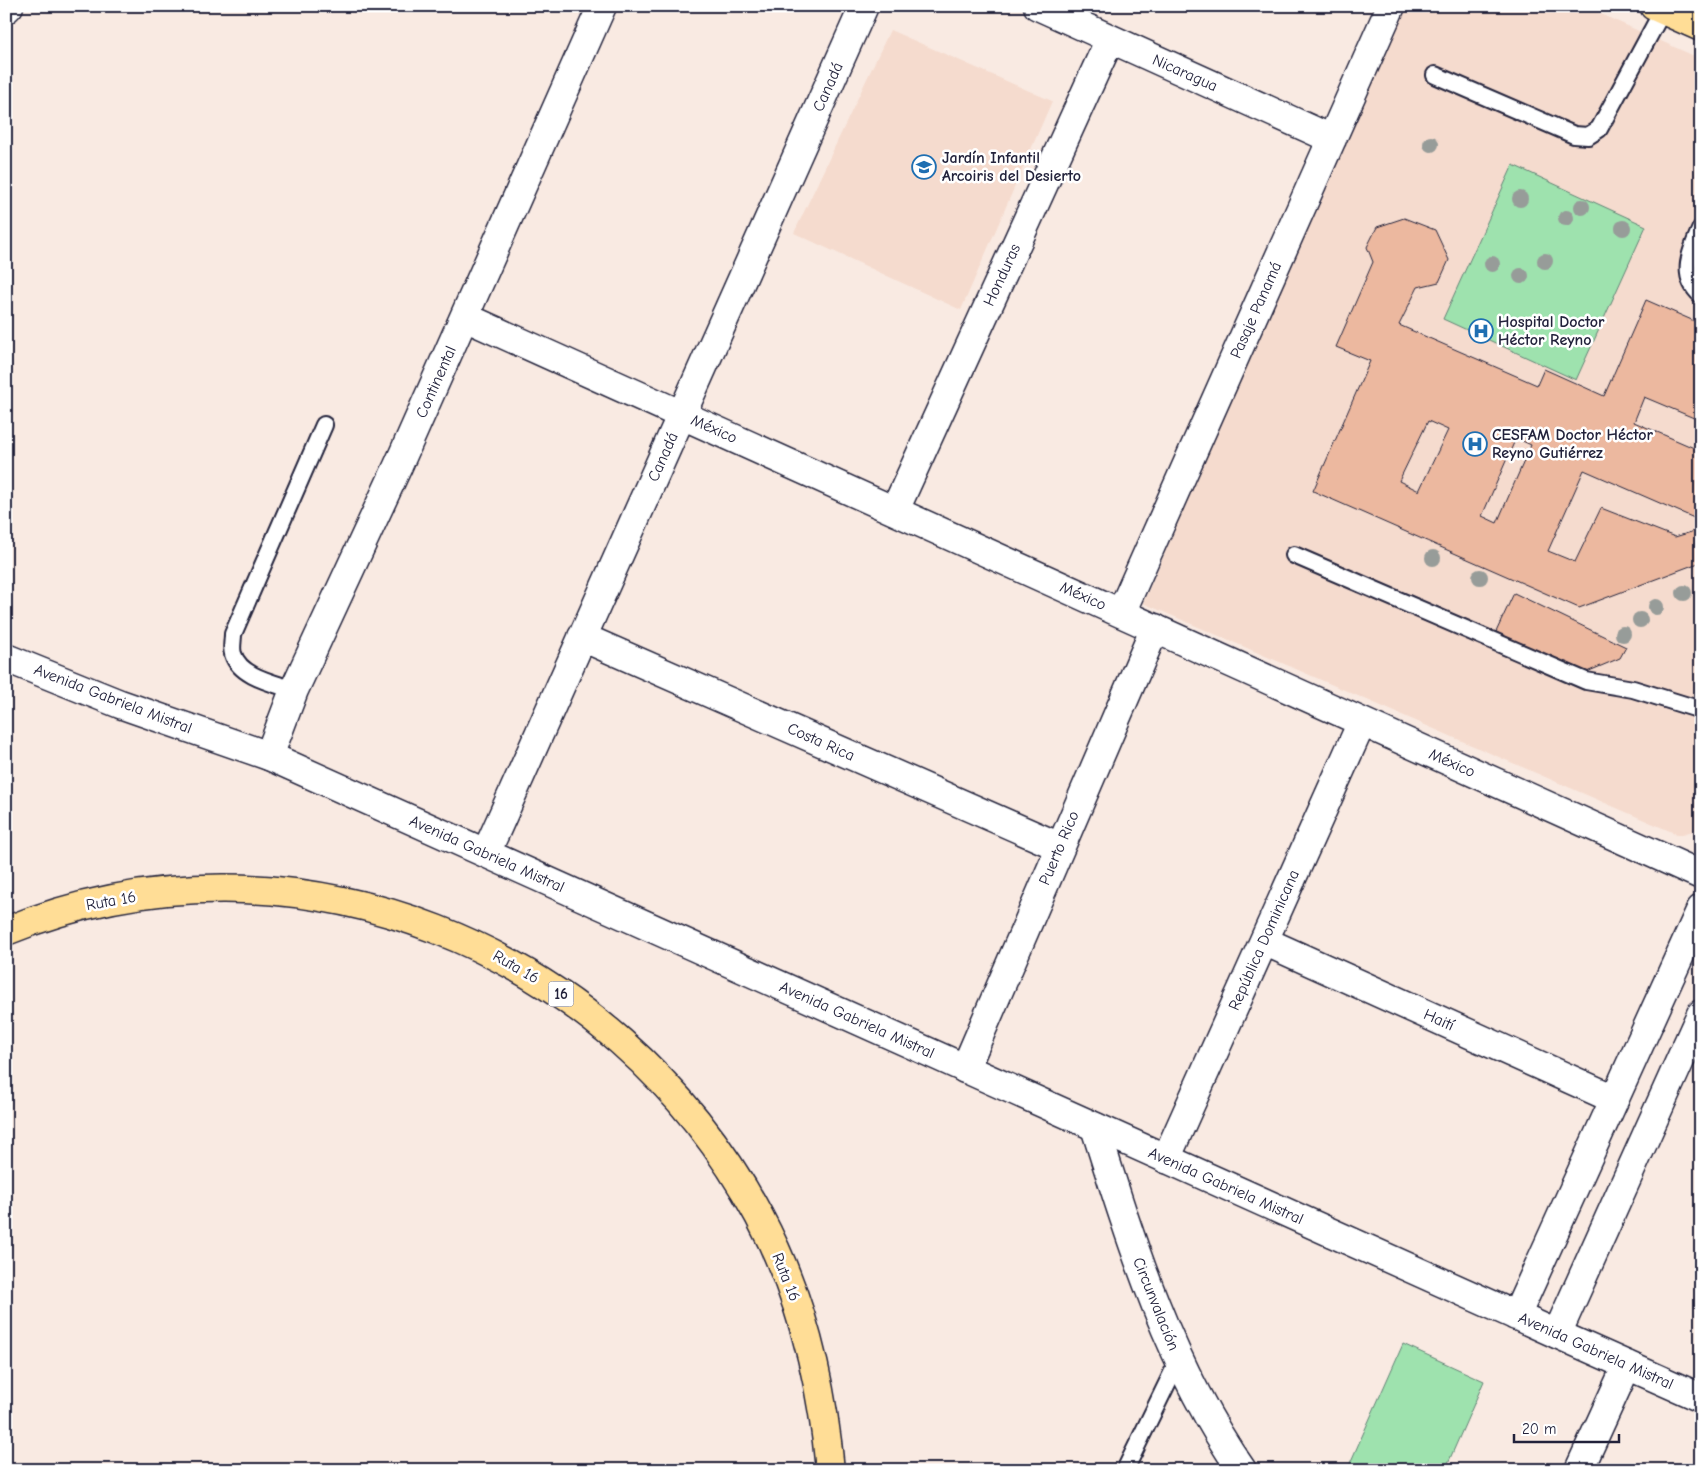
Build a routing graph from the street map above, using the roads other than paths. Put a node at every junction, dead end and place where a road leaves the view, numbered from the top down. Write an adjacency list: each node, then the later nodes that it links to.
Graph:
1 (9, 6): 7 (street)
2 (602, 6): 14 (street, Continental)
3 (864, 6): 15 (street, Canadá)
4 (1038, 6): 9 (street, Nicaragua)
5 (1391, 6): 11 (street, Pasaje Panamá)
6 (1659, 8): 8 (main road); 10 (lane)
7 (6, 9)
8 (1701, 27)
9 (1110, 39): 11 (street, Nicaragua); 17 (street, Honduras)
10 (1435, 76)
11 (1332, 139): 19 (street, Pasaje Panamá)
12 (1701, 228): 13 (lane)
13 (1701, 296)
14 (465, 317): 15 (street, México); 23 (street, Continental)
15 (682, 415): 17 (street, México); 21 (street, Canadá)
16 (324, 425): 23 (lane)
17 (894, 510): 19 (street, México)
18 (1294, 555): 24 (lane)
19 (1121, 613): 20 (street, México)
20 (1154, 628): 25 (street, México); 27 (street, Puerto Rico)
21 (582, 637): 27 (street, Costa Rica); 28 (street, Canadá)
22 (6, 658): 26 (street, Avenida Gabriela Mistral)
23 (294, 690): 26 (street, Continental)
24 (1701, 710)
25 (1362, 722): 29 (street, México); 32 (street, República Dominicana)
26 (269, 756): 28 (street, Avenida Gabriela Mistral)
27 (1060, 847): 34 (street, Puerto Rico)
28 (486, 853): 34 (street, Avenida Gabriela Mistral)
29 (1701, 875)
30 (1701, 908): 35 (street)
31 (6, 931): 43 (main road, Ruta 16 / 16)
32 (1264, 941): 35 (street, Haití); 37 (street, República Dominicana)
33 (1701, 1014): 39 (street)
34 (965, 1069): 36 (street, Avenida Gabriela Mistral)
35 (1614, 1099): 38 (street)
36 (1095, 1127): 37 (street, Avenida Gabriela Mistral); 40 (street, Circunvalación)
37 (1166, 1159): 38 (street, Avenida Gabriela Mistral)
38 (1516, 1316): 39 (street, Avenida Gabriela Mistral)
39 (1557, 1334): 41 (street, Avenida Gabriela Mistral)
40 (1179, 1359): 44 (lane); 45 (street, Circunvalación)
41 (1627, 1365): 42 (street, Avenida Gabriela Mistral); 46 (street)
42 (1701, 1398)
43 (830, 1470)
44 (1125, 1470)
45 (1242, 1470)
46 (1579, 1470)

